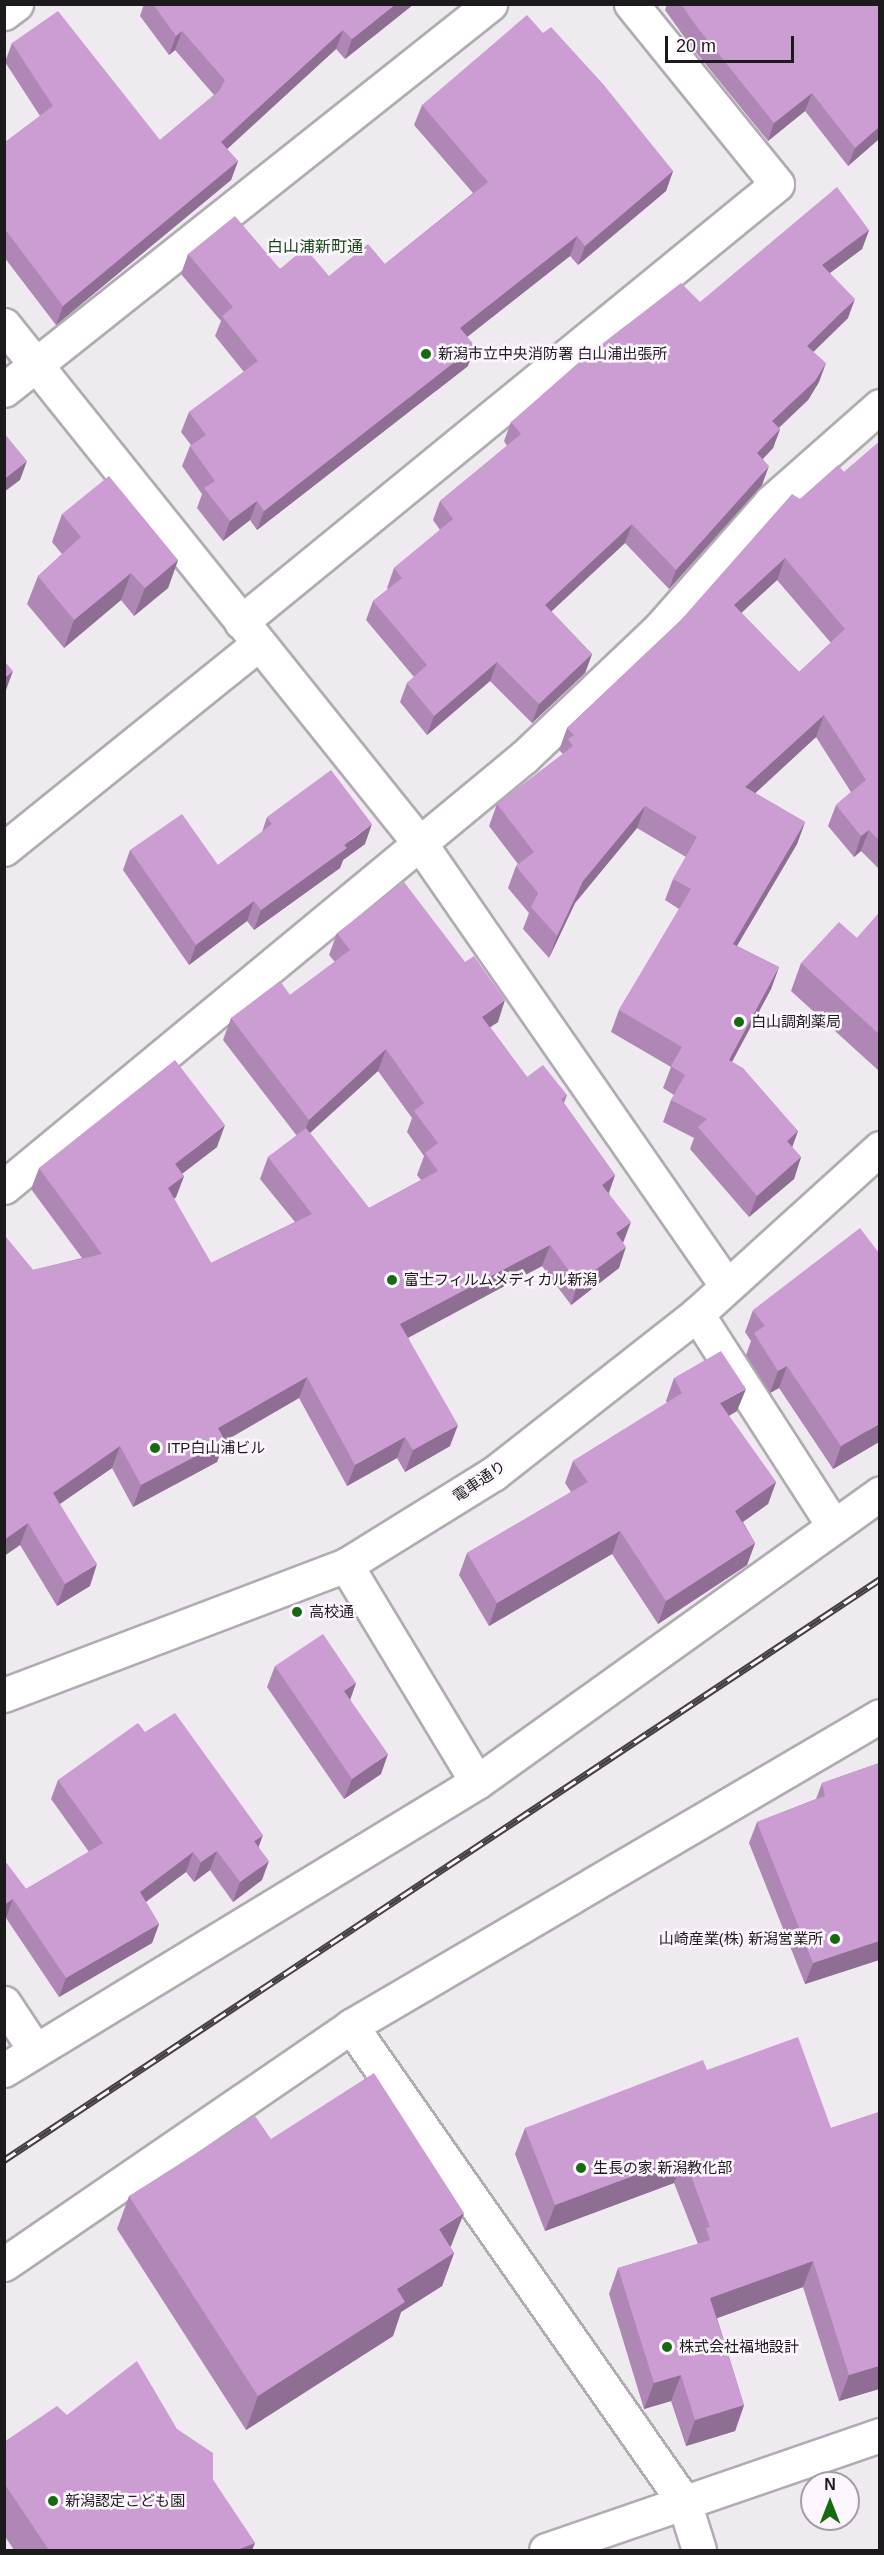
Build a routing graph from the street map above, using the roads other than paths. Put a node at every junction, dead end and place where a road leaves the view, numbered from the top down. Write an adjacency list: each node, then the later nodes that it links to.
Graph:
1 (16, 4): 4 (street)
2 (490, 4): 6 (street)
3 (631, 4): 9 (street)
4 (4, 13)
5 (4, 325): 6 (street)
6 (36, 365): 7 (street); 9 (street)
7 (4, 390)
8 (879, 406): 10 (street)
9 (250, 633): 10 (street); 11 (street)
10 (421, 845): 13 (street); 14 (street)
11 (4, 849)
12 (879, 1148): 14 (street, 電車通り)
13 (4, 1187)
14 (726, 1285): 15 (street, 電車通り)
15 (697, 1314): 17 (street); 18 (street, 電車通り)
16 (879, 1493): 17 (street)
17 (832, 1525): 21 (street)
18 (346, 1565): 19 (street, 電車通り); 21 (street)
19 (4, 1695)
20 (879, 1716): 23 (street)
21 (477, 1782): 24 (street)
22 (4, 2002): 24 (street)
23 (351, 2026): 26 (street); 28 (street)
24 (35, 2050): 25 (street)
25 (4, 2070)
26 (4, 2264)
27 (879, 2435): 28 (street)
28 (684, 2502): 29 (street); 30 (street)
29 (546, 2550)
30 (699, 2550)

